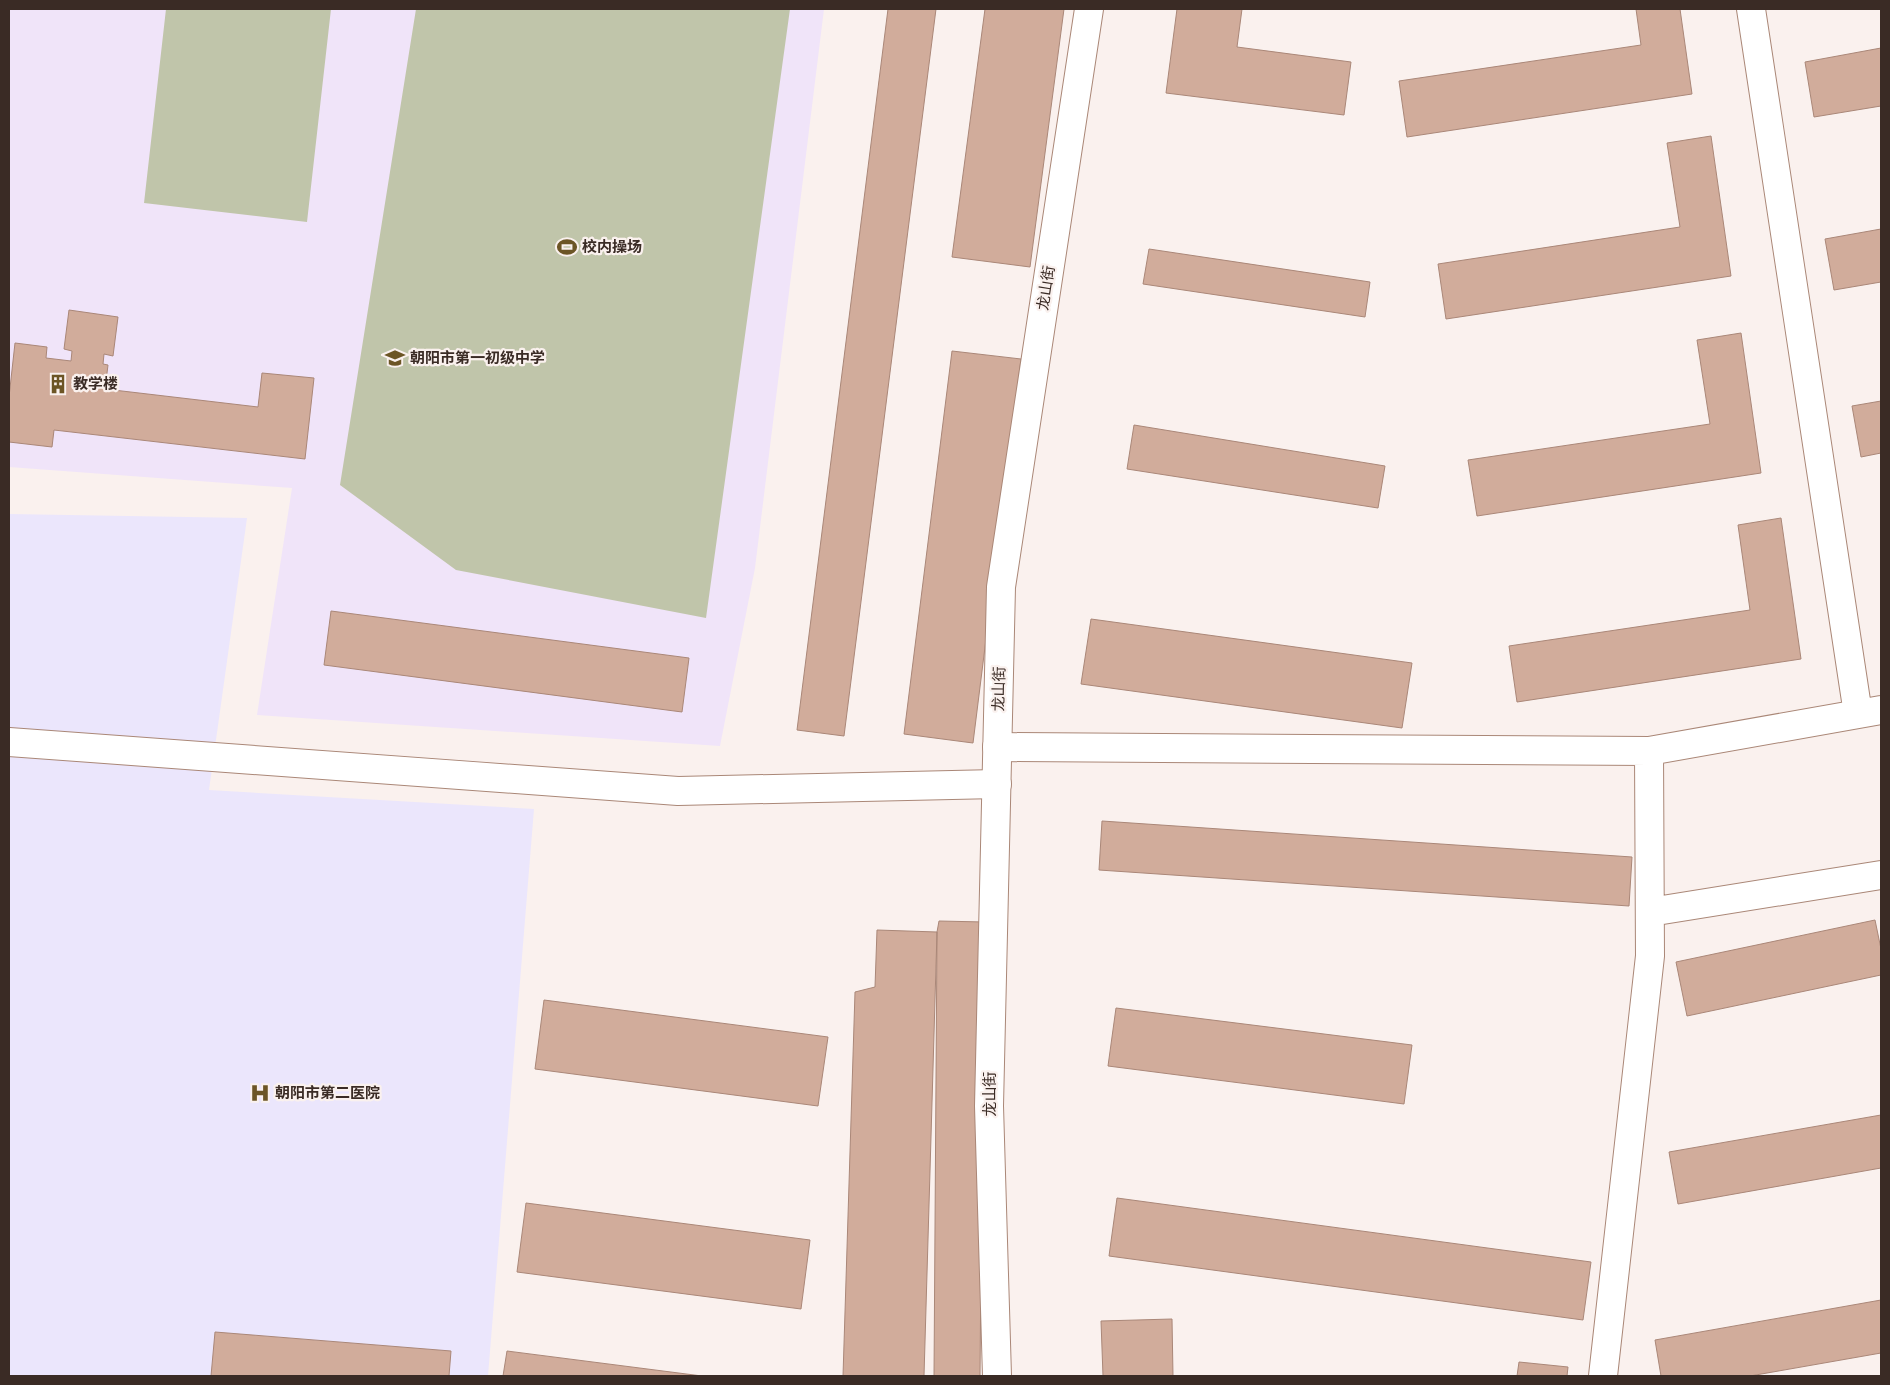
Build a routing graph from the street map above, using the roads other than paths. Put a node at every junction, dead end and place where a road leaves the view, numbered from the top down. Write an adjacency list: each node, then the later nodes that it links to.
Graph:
1 (1089, 9): 5 (street, 龙山街)
2 (1751, 9): 3 (street)
3 (1869, 712): 6 (street)
4 (9, 742): 7 (street)
5 (998, 747): 6 (street); 7 (street, 龙山街)
6 (1649, 751): 9 (street)
7 (996, 784): 10 (street, 龙山街)
8 (1881, 875): 9 (street)
9 (1650, 912): 11 (street)
10 (997, 1376)
11 (1602, 1376)

